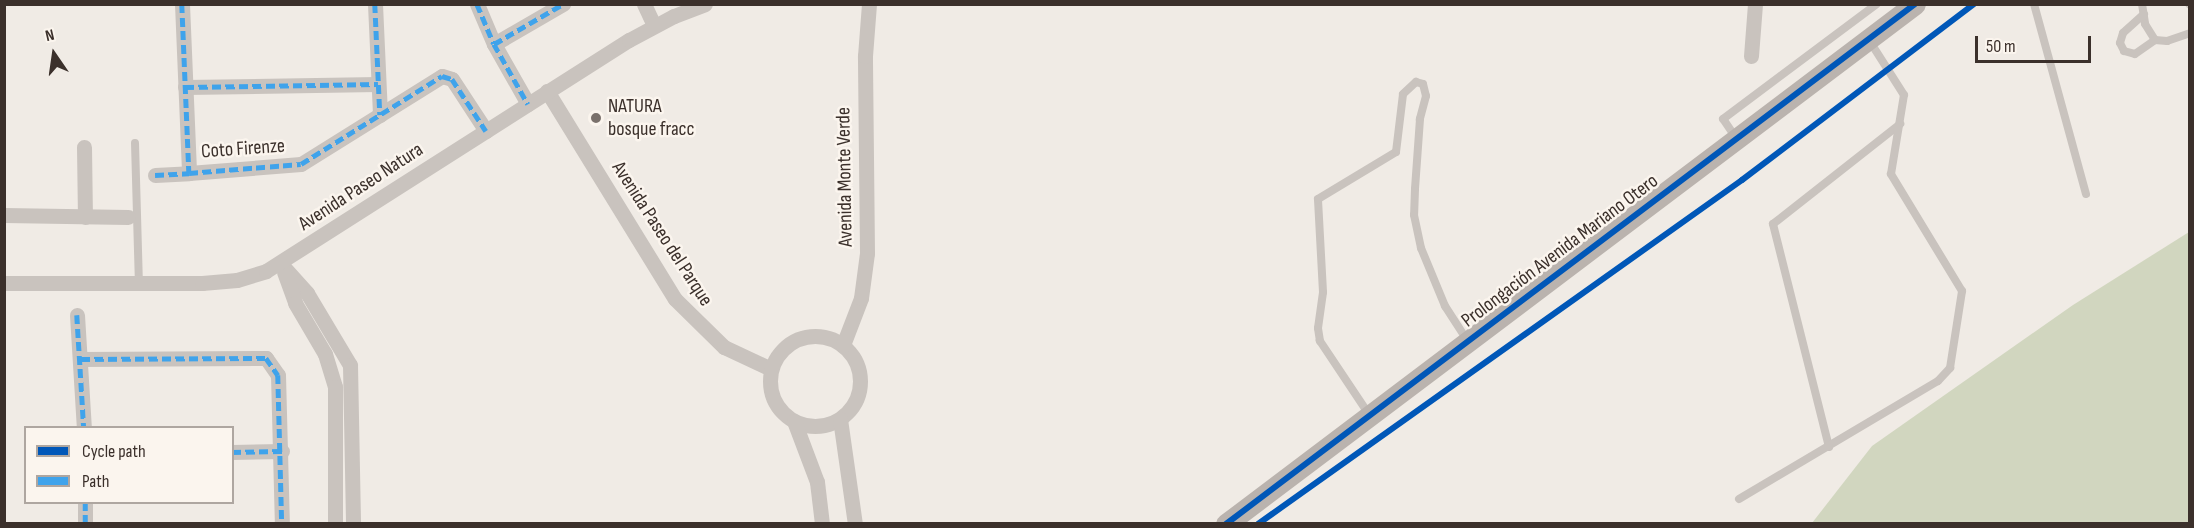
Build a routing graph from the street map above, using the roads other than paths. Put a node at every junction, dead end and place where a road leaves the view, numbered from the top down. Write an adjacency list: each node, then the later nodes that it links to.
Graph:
1 (182, 4): 22 (street, Coto Firenze)
2 (375, 4): 21 (street)
3 (477, 4): 19 (street)
4 (563, 4): 19 (street)
5 (644, 4): 15 (street)
6 (705, 4): 13 (street, Avenida Paseo Natura)
7 (869, 4): 42 (street, Avenida Monte Verde)
8 (1755, 4): 20 (street)
9 (1877, 4): 28 (lane)
10 (1914, 4): 17 (street, Prolongación Avenida Mariano Otero)
11 (2034, 4): 33 (lane)
12 (2142, 4): 14 (lane)
13 (671, 10): 15 (street, Avenida Paseo Natura)
14 (2144, 14): 18 (lane); 18 (lane)
15 (654, 25): 23 (street, Avenida Paseo Natura)
16 (2190, 33): 18 (lane)
17 (1868, 40): 26 (lane); 28 (street, Prolongación Avenida Mariano Otero)
18 (2155, 40)
19 (494, 44): 24 (street)
20 (1751, 56)
21 (378, 84): 22 (street); 25 (street)
22 (185, 87): 31 (street, Coto Firenze)
23 (547, 91): 24 (street, Avenida Paseo Natura); 44 (street, Avenida Paseo del Parque)
24 (528, 104): 27 (street, Avenida Paseo Natura)
25 (380, 115): 27 (street, Coto Firenze); 31 (street, Coto Firenze)
26 (1901, 124): 49 (lane); 49 (lane)
27 (486, 131): 37 (street, Avenida Paseo Natura)
28 (1737, 139): 41 (street, Prolongación Avenida Mariano Otero)
29 (135, 143): 39 (lane)
30 (84, 147): 35 (street)
31 (189, 173): 32 (street)
32 (154, 175)
33 (2086, 194)
34 (4, 214): 35 (street)
35 (85, 217): 36 (street)
36 (128, 217)
37 (281, 264): 39 (street, Avenida Paseo Natura); 56 (street); 57 (street)
38 (4, 283): 39 (street, Avenida Paseo Natura)
39 (139, 284)
40 (77, 315): 43 (street)
41 (1468, 341): 45 (street, Prolongación Avenida Mariano Otero); 45 (lane)
42 (843, 345): 44 (street); 46 (street)
43 (81, 359): 48 (street); 50 (street)
44 (771, 369): 47 (street)
45 (1369, 416): 60 (street, Prolongación Avenida Mariano Otero)
46 (840, 419): 47 (street); 59 (street)
47 (794, 421): 58 (street)
48 (84, 426)
49 (1829, 447): 52 (lane)
50 (282, 451): 51 (street); 55 (street)
51 (234, 452)
52 (1739, 499)
53 (85, 504): 54 (street)
54 (85, 524)
55 (282, 524)
56 (335, 524)
57 (353, 524)
58 (822, 524)
59 (855, 524)
60 (1226, 524)

